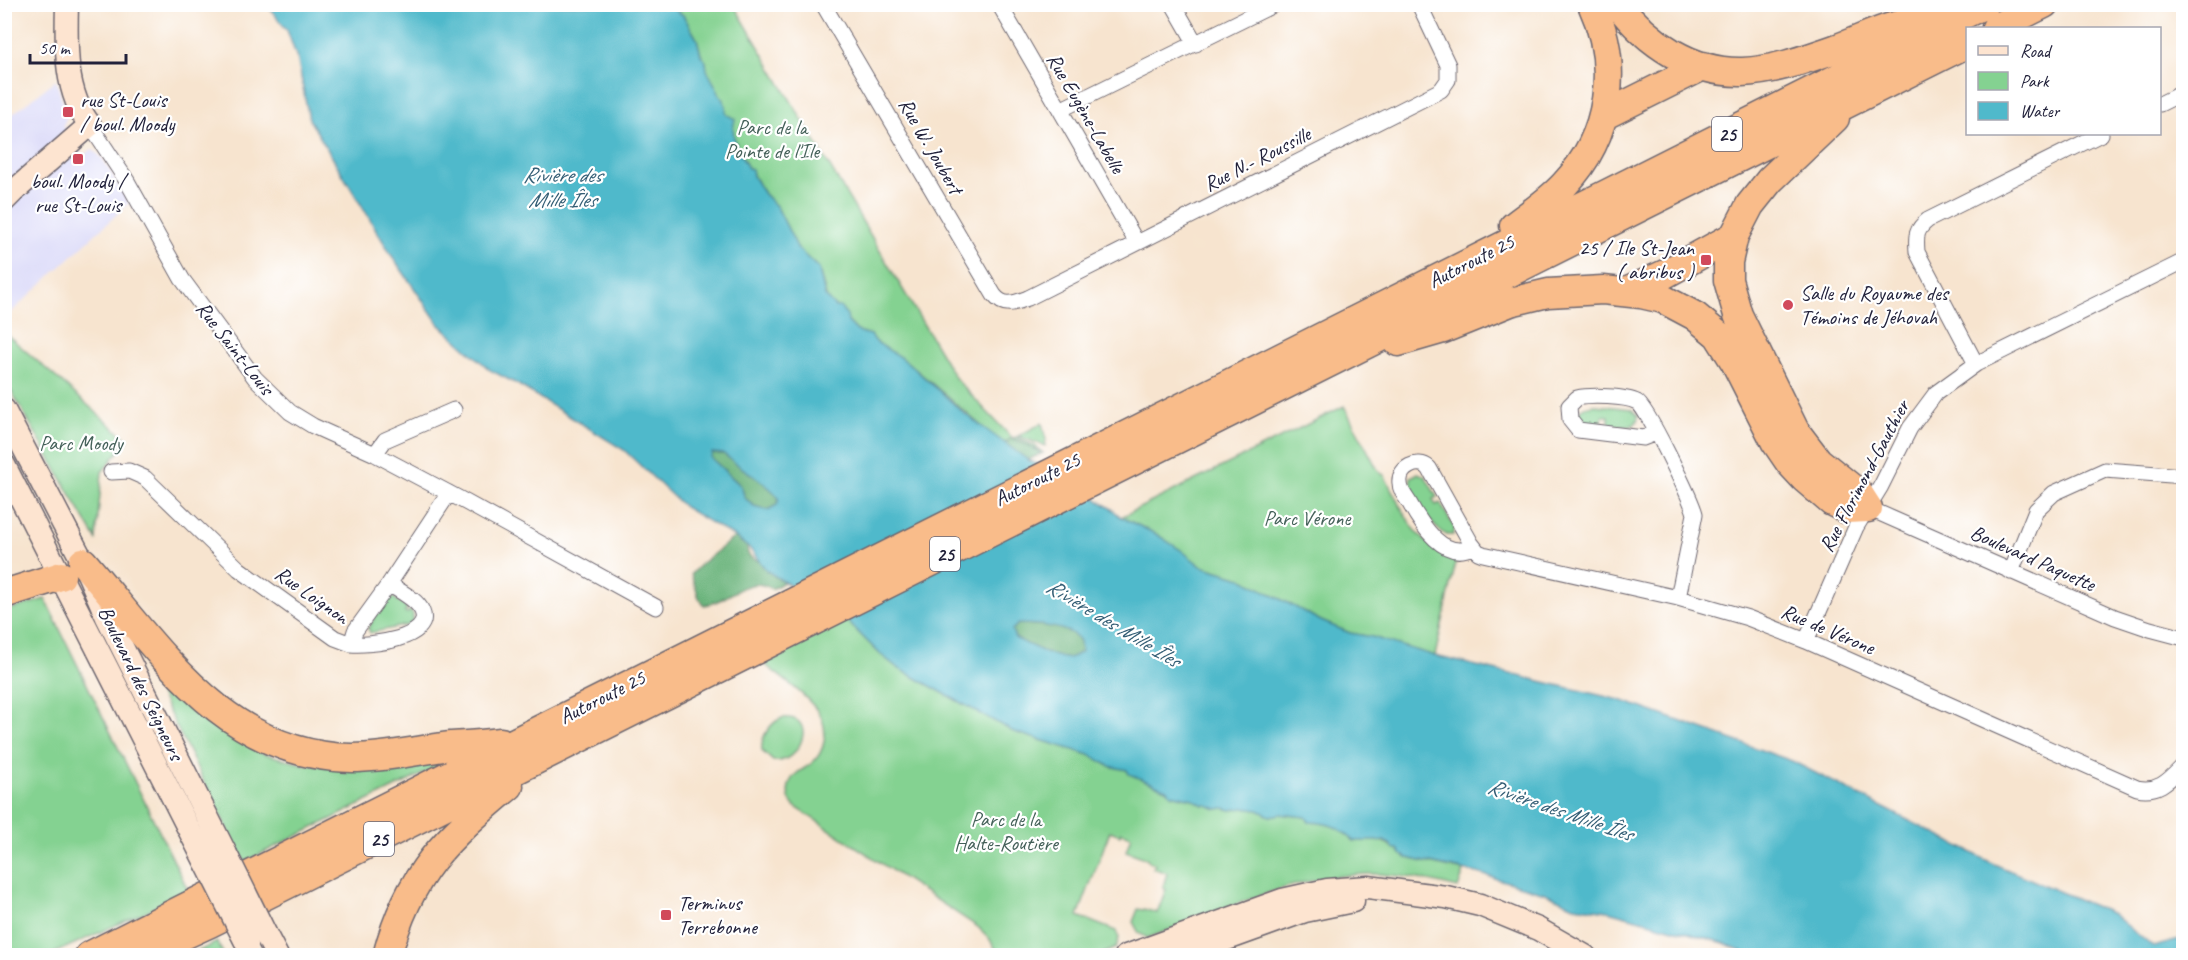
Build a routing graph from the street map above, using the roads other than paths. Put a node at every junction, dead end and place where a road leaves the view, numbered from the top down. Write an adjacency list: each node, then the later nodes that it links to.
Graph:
1 (67, 4): 21 (main road, Rue Saint-Louis)
2 (823, 4): 29 (street, Rue W. Joubert)
3 (999, 4): 19 (street, Rue Eugène-Labelle)
4 (1173, 4): 13 (street)
5 (1275, 4): 13 (street)
6 (1419, 4): 25 (street, Rue N.- Roussille)
7 (1592, 4): 20 (highway)
8 (1618, 4): 15 (highway)
9 (1979, 4): 15 (highway)
10 (1985, 4): 27 (highway, Autoroute 25 / 25)
11 (2044, 4): 12 (highway)
12 (1998, 27)
13 (1196, 44): 19 (street)
14 (1966, 44): 17 (highway, Autoroute 25 / 25)
15 (1702, 66): 20 (highway)
16 (2184, 92): 18 (street)
17 (1854, 100): 24 (highway); 30 (highway, Autoroute 25 / 25)
18 (2161, 104)
19 (1060, 110): 25 (street, Rue Eugène-Labelle)
20 (1603, 116): 27 (highway)
21 (90, 125): 23 (main road); 35 (street, Rue Saint-Louis)
22 (2099, 135): 31 (street)
23 (8, 196)
24 (1734, 236): 28 (highway); 40 (highway)
25 (1137, 243): 29 (street, Rue N.- Roussille)
26 (2184, 261): 31 (street, Rue Florimond-Gauthier)
27 (1468, 263): 51 (highway, Autoroute 25 / 25)
28 (1626, 292): 30 (highway); 40 (highway)
29 (1006, 304)
30 (1335, 360): 52 (highway, Autoroute 25 / 25)
31 (1976, 364): 40 (street, Rue Florimond-Gauthier)
32 (4, 410): 42 (main road, Boulevard des Seigneurs)
33 (454, 410): 35 (street)
34 (1656, 433): 34 (street); 46 (street)
35 (375, 454): 39 (street, Rue Saint-Louis)
36 (4, 465): 42 (main road, Boulevard des Seigneurs)
37 (111, 472): 50 (street, Rue Loignon)
38 (2184, 476): 43 (street)
39 (449, 493): 44 (street, Rue Loignon); 47 (street, Rue Saint-Louis)
40 (1868, 508): 43 (street, Boulevard Paquette); 49 (street, Rue Florimond-Gauthier)
41 (1473, 546): 41 (street, Rue de Vérone); 46 (street, Rue de Vérone)
42 (72, 569): 45 (highway); 51 (highway); 56 (main road, Boulevard des Seigneurs, bridge)
43 (2011, 572): 48 (street, Boulevard Paquette)
44 (389, 584): 50 (street, Rue Loignon); 50 (street)
45 (4, 594)
46 (1678, 598): 49 (street, Rue de Vérone)
47 (656, 607)
48 (2184, 638)
49 (1806, 641): 53 (street, Rue de Vérone)
50 (351, 644)
51 (515, 741): 58 (highway, Autoroute 25 / 25)
52 (547, 754): 55 (highway, Autoroute 25 / 25); 62 (highway)
53 (2184, 765)
54 (1411, 892): 57 (main road); 63 (main road); 64 (main road)
55 (210, 923): 59 (highway, Autoroute 25 / 25); 60 (highway)
56 (256, 945): 61 (main road, Boulevard des Seigneurs)
57 (1132, 955)
58 (89, 956)
59 (138, 956)
60 (173, 956)
61 (277, 956)
62 (387, 956)
63 (1180, 956)
64 (1585, 956)

